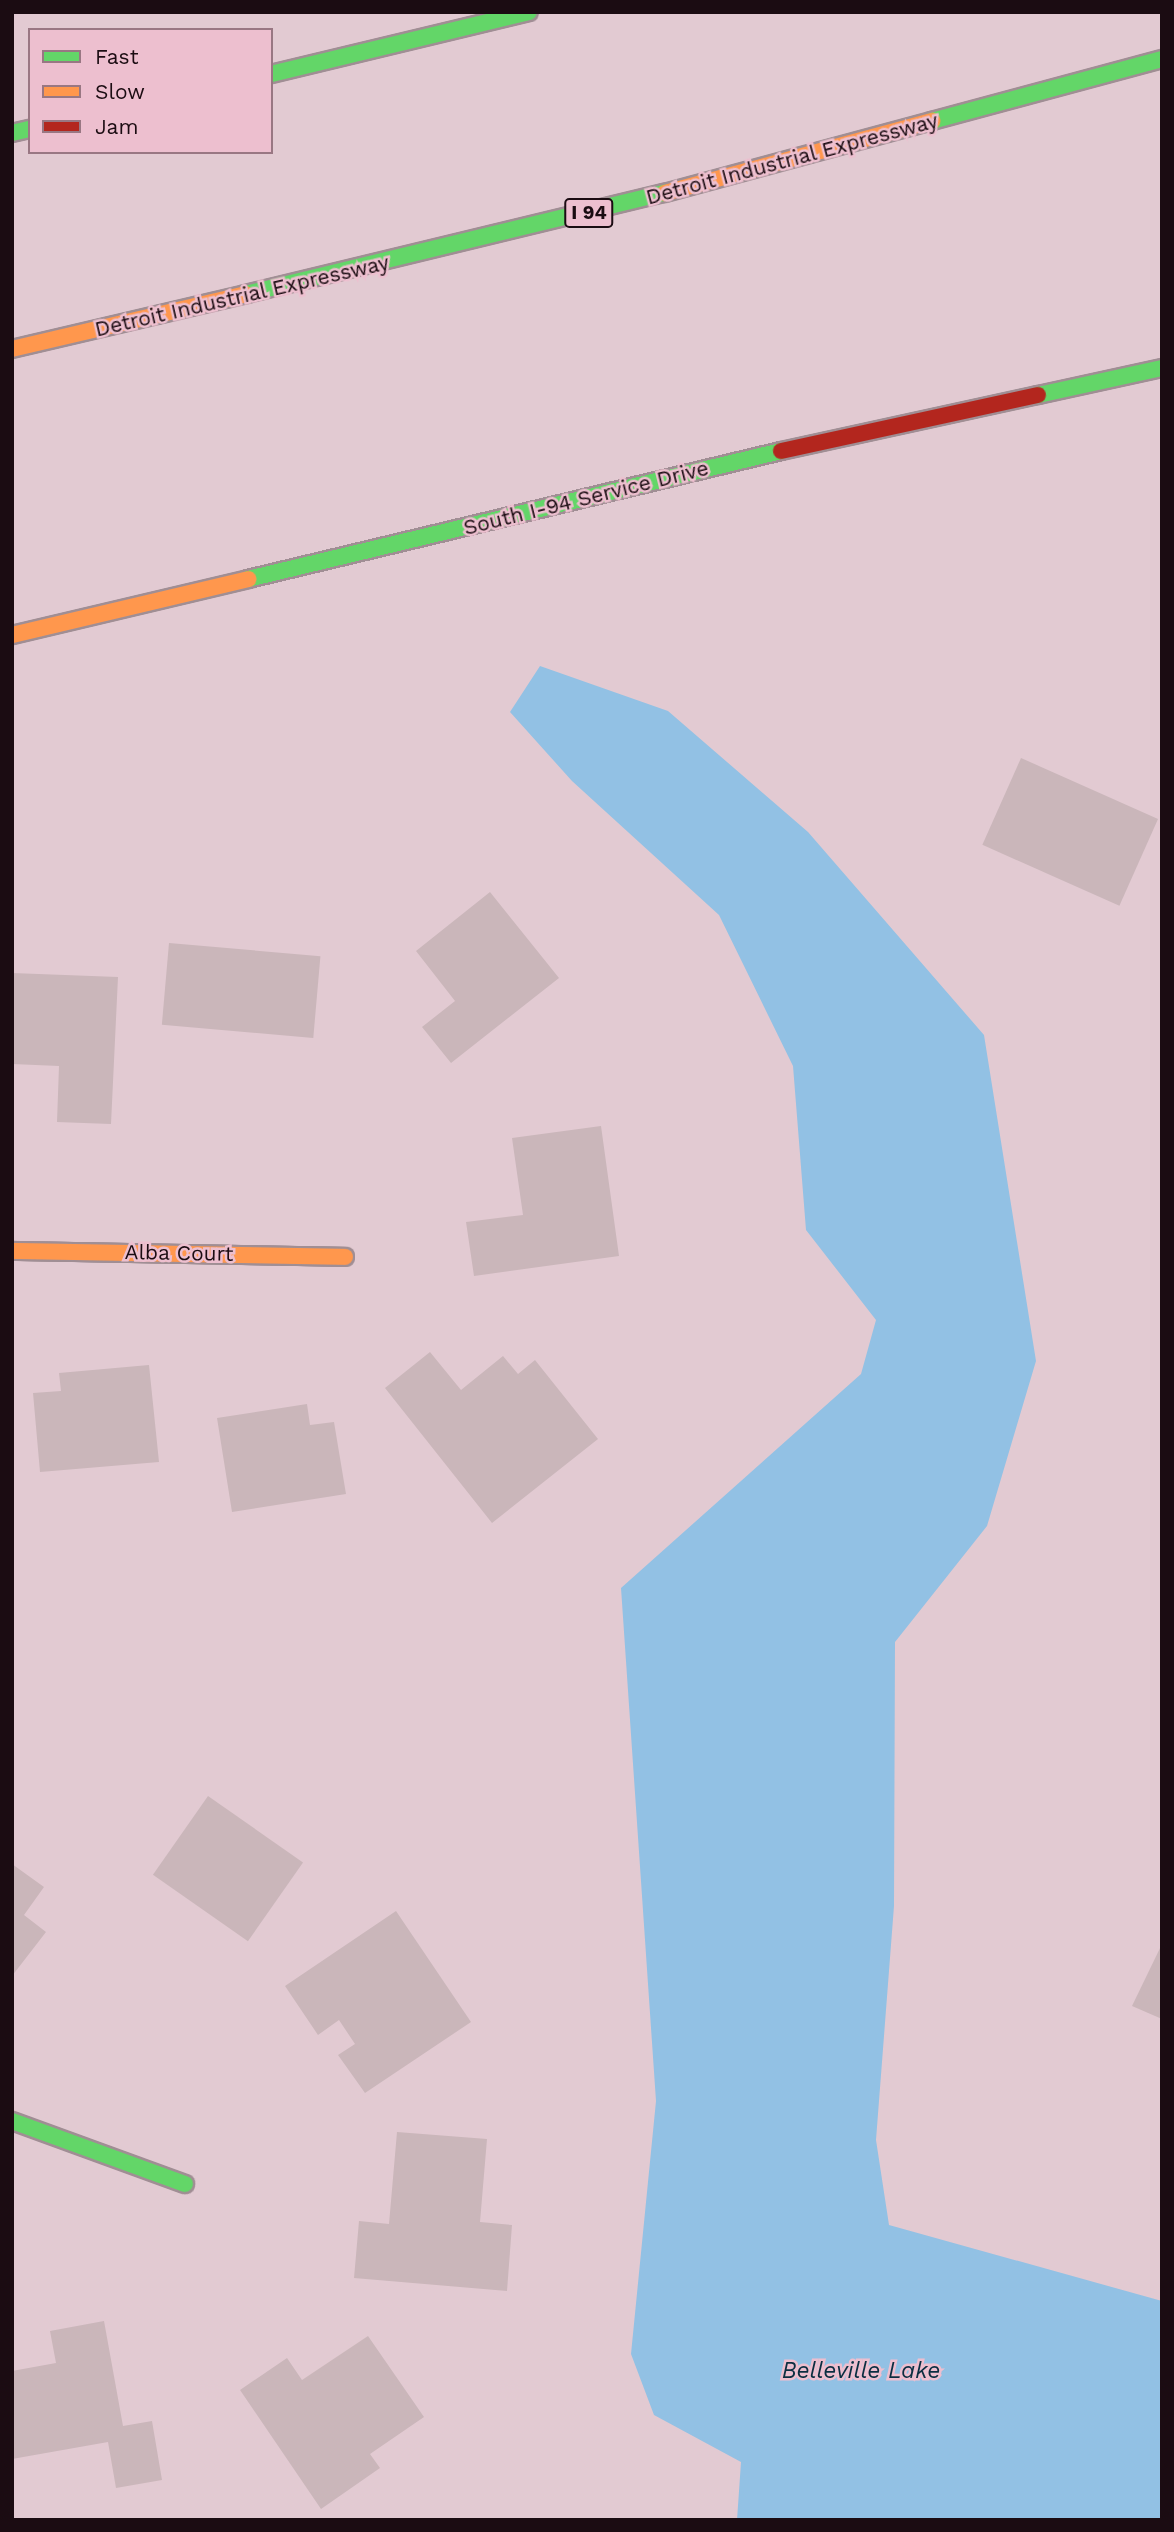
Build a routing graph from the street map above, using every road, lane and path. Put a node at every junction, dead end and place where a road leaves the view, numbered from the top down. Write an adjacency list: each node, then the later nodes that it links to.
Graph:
1 (529, 12): 3 (main road)
2 (1162, 59): 4 (main road, Detroit Industrial Expressway / I 94)
3 (273, 74)
4 (12, 349)
5 (1162, 368): 6 (main road, South I-94 Service Drive)
6 (12, 635)
7 (12, 1251): 8 (main road, Alba Court)
8 (345, 1257)
9 (12, 2121): 10 (main road)
10 (186, 2184)

